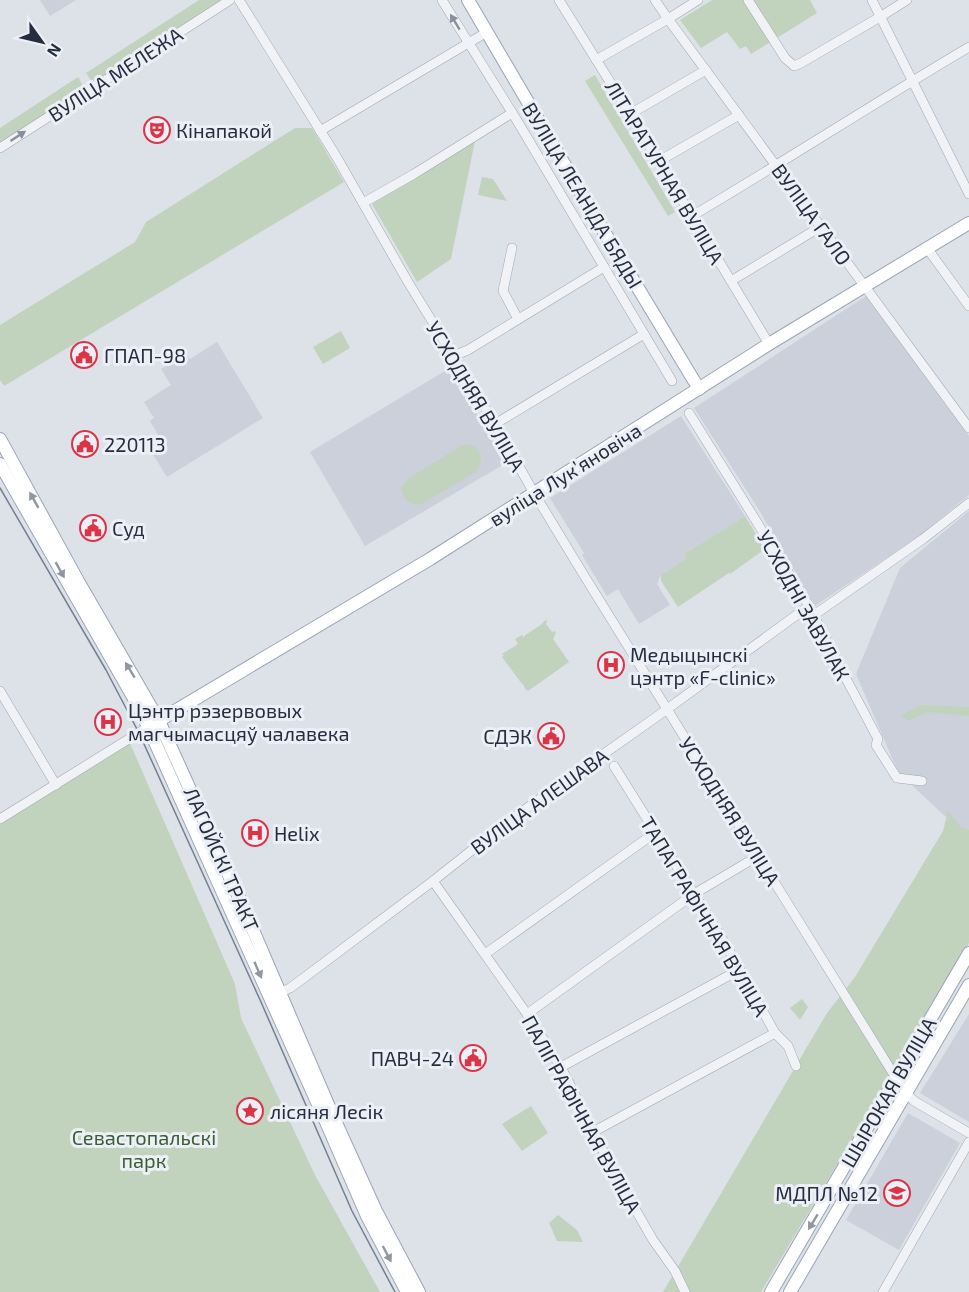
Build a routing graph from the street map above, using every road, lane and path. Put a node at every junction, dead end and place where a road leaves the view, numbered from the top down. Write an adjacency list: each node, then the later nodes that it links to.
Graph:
1 (230, 0): 23 (street, ВУЛІЦА МЕЛЕЖА, one-way to 1)
2 (239, 0): 22 (street, УСХОДНЯЯ ВУЛІЦА)
3 (442, 0): 14 (street, one-way to 3)
4 (468, 0): 13 (main road, ВУЛІЦА ЛЕАНІДА БЯДЫ)
5 (559, 0): 16 (street, ЛІТАРАТУРНАЯ ВУЛІЦА)
6 (655, 0): 12 (street, ВУЛІЦА ГАЛО)
7 (698, 0): 12 (street)
8 (748, 0): 11 (street)
9 (872, 0): 11 (street)
10 (907, 0): 11 (street)
11 (880, 17): 18 (street)
12 (668, 19): 16 (street); 17 (street, ВУЛІЦА ГАЛО)
13 (487, 32): 14 (street); 42 (main road, ВУЛІЦА ЛЕАНІДА БЯДЫ)
14 (468, 44): 19 (street); 22 (street)
15 (969, 47): 18 (street)
16 (596, 60): 20 (street, ЛІТАРАТУРНАЯ ВУЛІЦА)
17 (706, 70): 20 (street); 21 (street, ВУЛІЦА ГАЛО)
18 (913, 81): 25 (street); 26 (street)
19 (512, 113): 27 (street); 33 (street)
20 (630, 114): 24 (street, ЛІТАРАТУРНАЯ ВУЛІЦА)
21 (739, 115): 24 (street); 25 (street, ВУЛІЦА ГАЛО)
22 (320, 131): 27 (street, УСХОДНЯЯ ВУЛІЦА)
23 (0, 148)
24 (659, 161): 28 (street, ЛІТАРАТУРНАЯ ВУЛІЦА)
25 (777, 166): 28 (street); 30 (street, ВУЛІЦА ГАЛО)
26 (969, 194)
27 (363, 203): 40 (street, УСХОДНЯЯ ВУЛІЦА)
28 (692, 216): 34 (street, ЛІТАРАТУРНАЯ ВУЛІЦА)
29 (969, 223): 32 (main road, вуліца Лукʼяновіча)
30 (820, 227): 34 (street); 35 (street, ВУЛІЦА ГАЛО)
31 (512, 248): 37 (street)
32 (927, 248): 35 (main road, вуліца Лукʼяновіча); 36 (street)
33 (604, 267): 37 (street); 38 (street)
34 (731, 281): 39 (street, ЛІТАРАТУРНАЯ ВУЛІЦА)
35 (866, 287): 39 (main road, вуліца Лукʼяновіча); 45 (street, ВУЛІЦА ГАЛО)
36 (969, 306)
37 (518, 319): 40 (street)
38 (644, 334): 41 (street); 44 (street)
39 (769, 344): 42 (main road, вуліца Лукʼяновіча)
40 (453, 356): 44 (street, УСХОДНЯЯ ВУЛІЦА)
41 (672, 381)
42 (699, 389): 48 (main road, вуліца Лукʼяновіча)
43 (689, 413): 50 (street, УСХОДНІ ЗАВУЛАК)
44 (495, 424): 48 (street, УСХОДНЯЯ ВУЛІЦА)
45 (969, 428)
46 (0, 439): 53 (main road, ЛАГОЙСКІ ТРАКТ, one-way to 46)
47 (0, 464): 53 (main road, ЛАГОЙСКІ ТРАКТ, one-way to 53)
48 (534, 493): 52 (street, УСХОДНЯЯ ВУЛІЦА); 53 (main road, вуліца Лукʼяновіча)
49 (969, 503): 50 (street, ВУЛІЦА АЛЕШАВА)
50 (812, 610): 52 (street, ВУЛІЦА АЛЕШАВА); 55 (street, УСХОДНІ ЗАВУЛАК)
51 (0, 691): 56 (street)
52 (667, 709): 59 (street, УСХОДНЯЯ ВУЛІЦА); 60 (street, ВУЛІЦА АЛЕШАВА)
53 (154, 724): 56 (street); 66 (main road, ЛАГОЙСКІ ТРАКТ)
54 (614, 766): 58 (street, ТАПАГРАФІЧНАЯ ВУЛІЦА)
55 (922, 781)
56 (56, 785): 57 (street)
57 (0, 819)
58 (656, 832): 61 (street, ТАПАГРАФІЧНАЯ ВУЛІЦА); 63 (street)
59 (758, 856): 61 (street); 71 (street, УСХОДНЯЯ ВУЛІЦА)
60 (433, 881): 63 (street, ПАЛІГРАФІЧНАЯ ВУЛІЦА); 66 (street, ВУЛІЦА АЛЕШАВА)
61 (694, 894): 64 (street, ТАПАГРАФІЧНАЯ ВУЛІЦА); 67 (street)
62 (969, 953): 71 (main road, ШЫРОКАЯ ВУЛІЦА)
63 (485, 954): 67 (street, ПАЛІГРАФІЧНАЯ ВУЛІЦА)
64 (739, 970): 68 (street, ТАПАГРАФІЧНАЯ ВУЛІЦА); 70 (street)
65 (969, 985): 72 (main road, ШЫРОКАЯ ВУЛІЦА)
66 (275, 995): 76 (main road, ЛАГОЙСКІ ТРАКТ, one-way to 76); 77 (main road, ЛАГОЙСКІ ТРАКТ)
67 (527, 1014): 70 (street, ПАЛІГРАФІЧНАЯ ВУЛІЦА)
68 (775, 1033): 69 (street, ТАПАГРАФІЧНАЯ ВУЛІЦА); 73 (street)
69 (796, 1066)
70 (561, 1067): 73 (street, ПАЛІГРАФІЧНАЯ ВУЛІЦА)
71 (896, 1078): 72 (street, УСХОДНЯЯ ВУЛІЦА); 79 (main road, ШЫРОКАЯ ВУЛІЦА, one-way to 79)
72 (906, 1093): 74 (street, УСХОДНЯЯ ВУЛІЦА); 80 (main road, ШЫРОКАЯ ВУЛІЦА)
73 (593, 1131): 78 (street, ПАЛІГРАФІЧНАЯ ВУЛІЦА)
74 (969, 1133)
75 (969, 1142): 81 (street)
76 (406, 1292)
77 (418, 1292)
78 (686, 1292)
79 (771, 1292)
80 (790, 1292)
81 (883, 1292)

